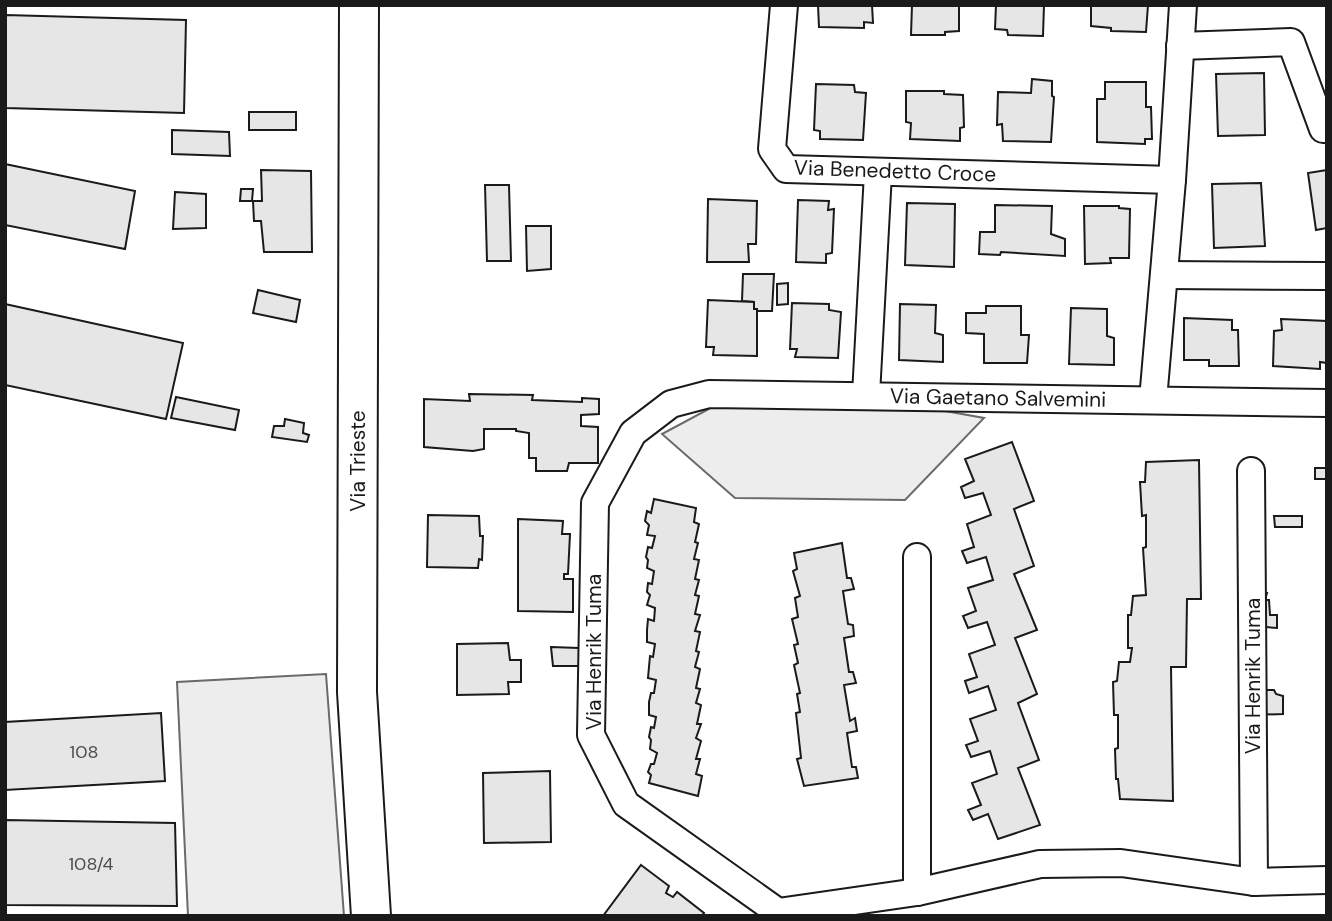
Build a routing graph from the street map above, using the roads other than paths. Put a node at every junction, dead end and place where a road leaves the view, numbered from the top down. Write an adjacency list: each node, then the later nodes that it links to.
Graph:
1 (359, 5): 19 (main road, Via Trieste)
2 (784, 5): 6 (street, Via Benedetto Croce)
3 (1183, 5): 4 (street)
4 (1180, 46): 5 (street); 7 (street)
5 (1327, 129)
6 (878, 173): 7 (street, Via Benedetto Croce); 10 (street)
7 (1172, 180): 8 (street)
8 (1164, 275): 9 (street); 11 (street)
9 (1327, 276)
10 (866, 396): 11 (street, Via Gaetano Salvemini); 13 (street, Via Gaetano Salvemini)
11 (1153, 400): 12 (street, Via Gaetano Salvemini)
12 (1327, 403)
13 (671, 404): 18 (street, Via Henrik Tuma)
14 (1251, 471): 17 (street, Via Henrik Tuma)
15 (917, 557): 18 (street)
16 (1327, 880): 17 (street, Via Henrik Tuma)
17 (1254, 881): 18 (street, Via Henrik Tuma)
18 (917, 892)
19 (371, 916)

